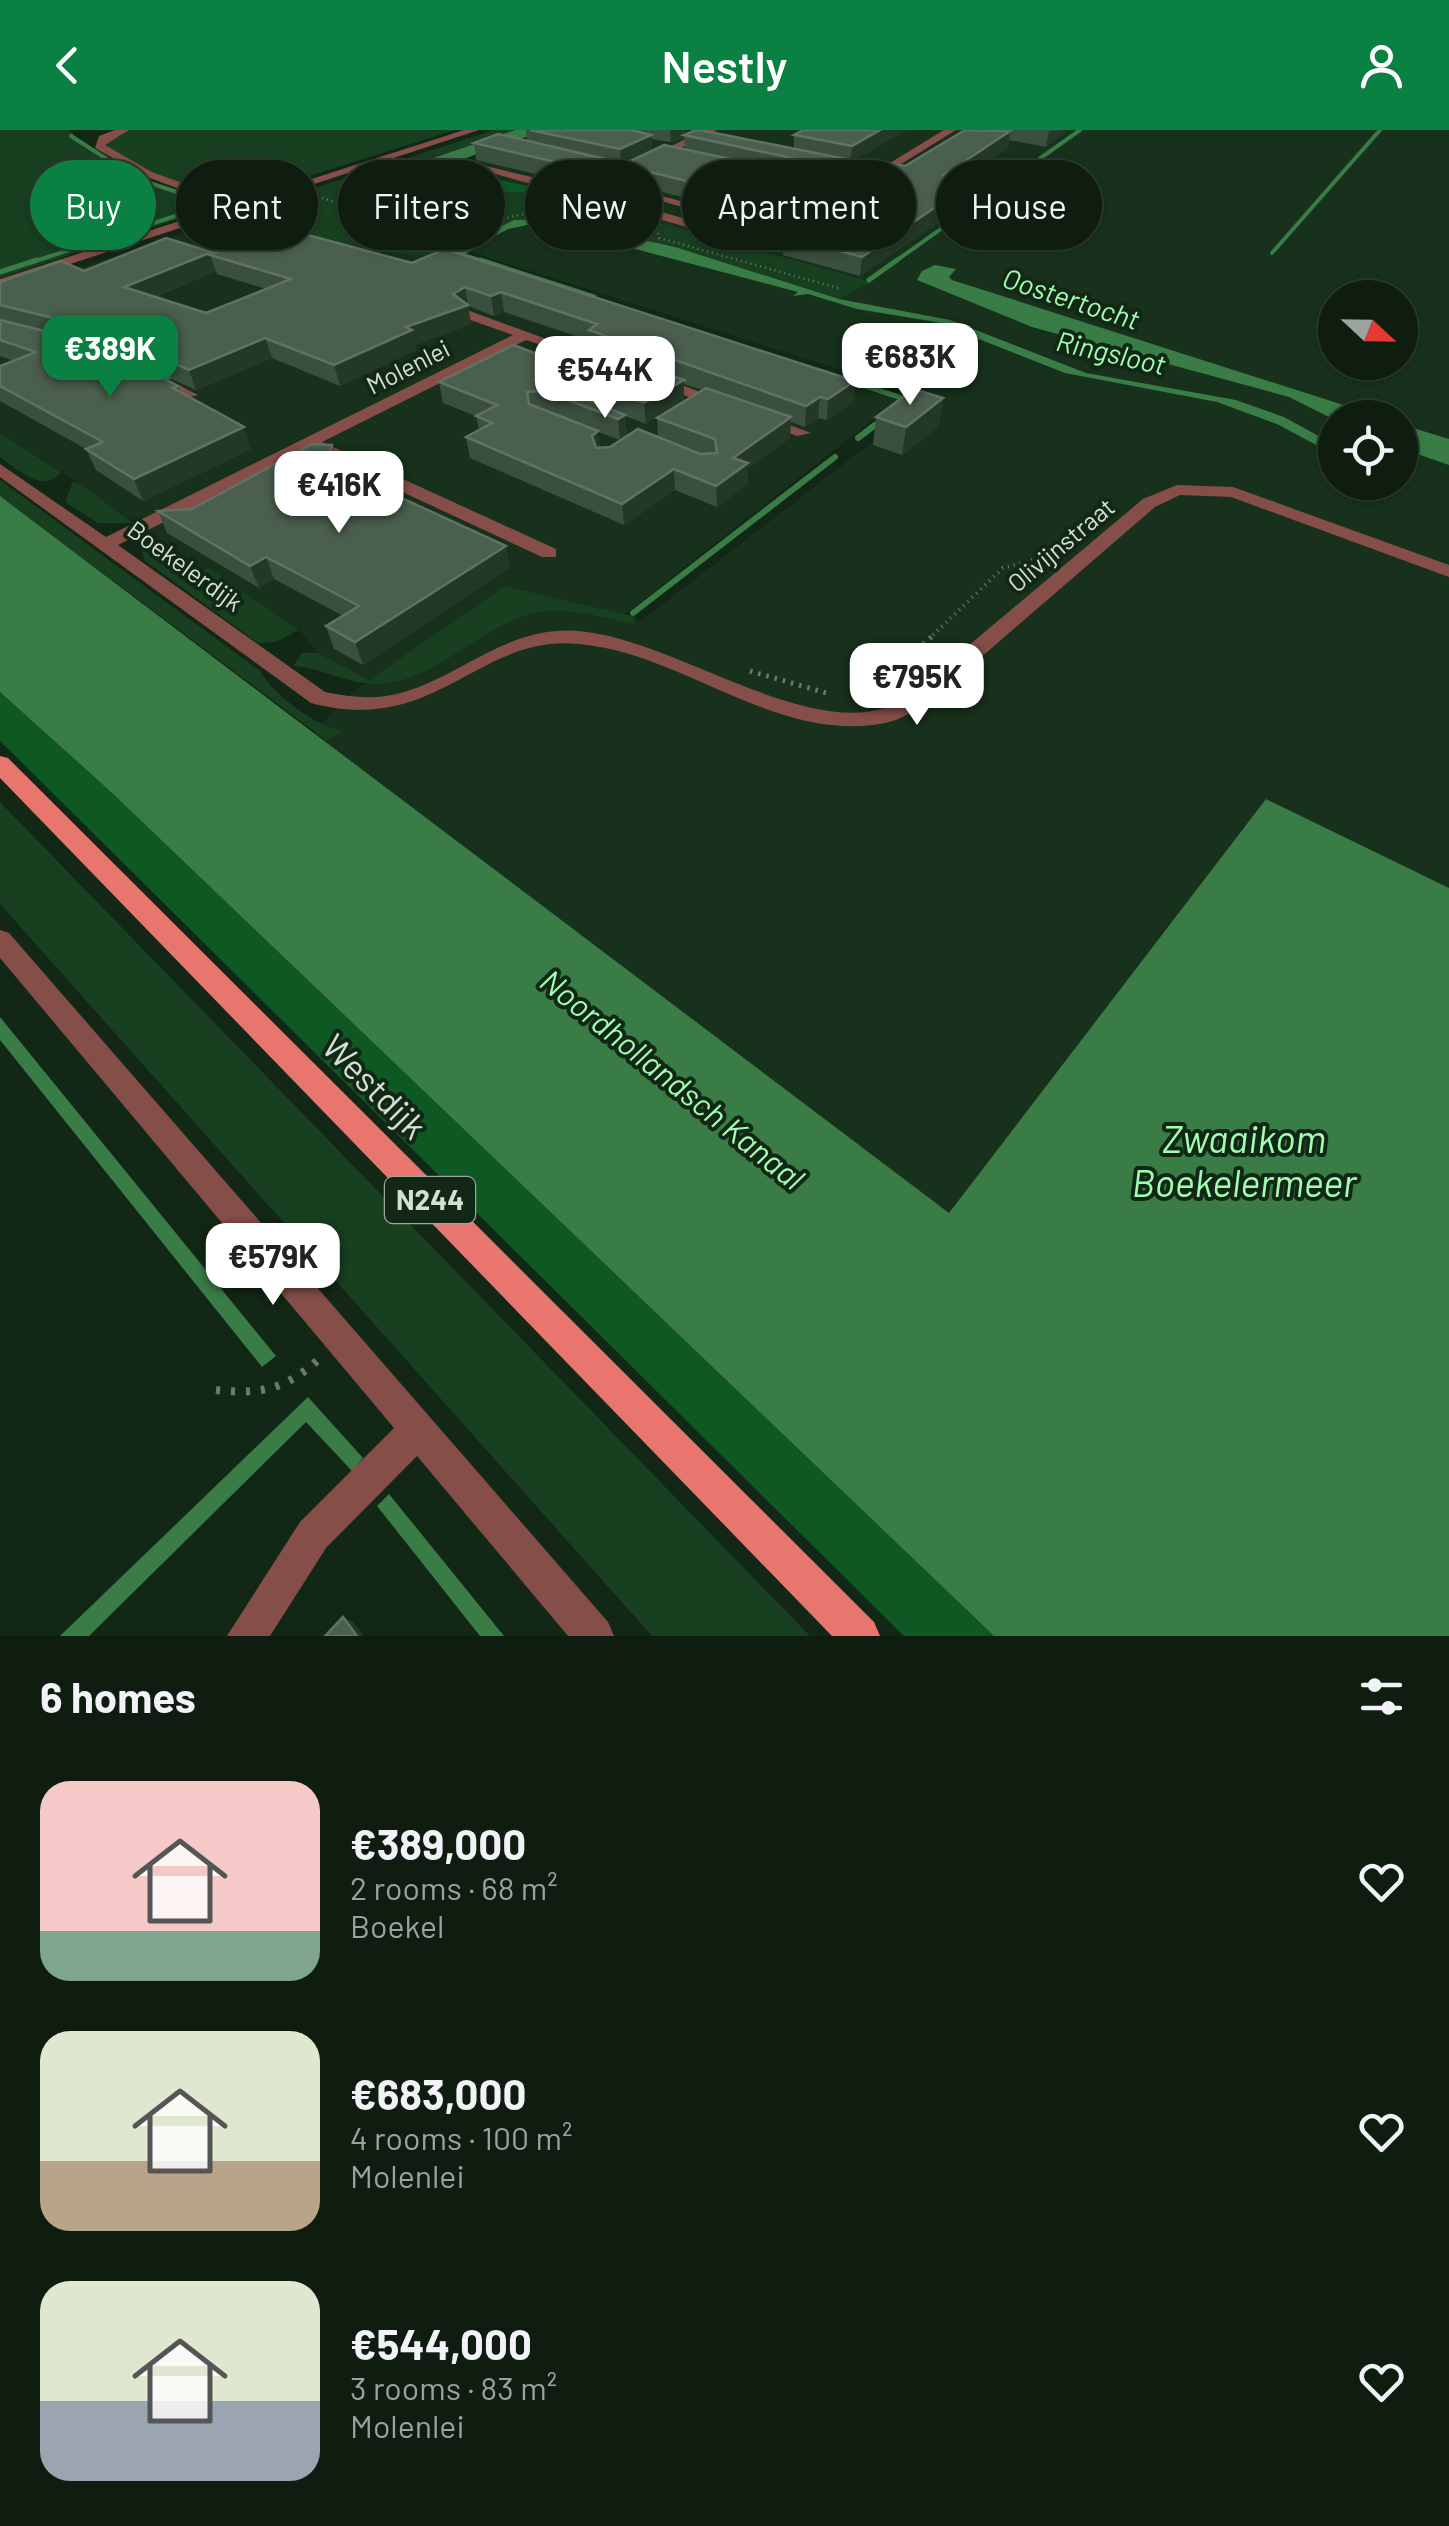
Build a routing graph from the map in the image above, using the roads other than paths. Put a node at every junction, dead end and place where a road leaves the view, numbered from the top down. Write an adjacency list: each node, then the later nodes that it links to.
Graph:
1 (124, 130): 10 (street)
2 (474, 130): 9 (street)
3 (951, 130): 8 (street)
4 (712, 136): 5 (street)
5 (668, 154): 6 (street); 7 (street)
6 (650, 160)
7 (658, 160)
8 (901, 160)
9 (318, 180)
10 (176, 184)
11 (176, 226): 12 (street)
12 (0, 283)
13 (467, 314): 14 (street, Molenlei)
14 (526, 334): 15 (street, Molenlei); 20 (street, Molenlei)
15 (598, 360)
16 (128, 366): 18 (street)
17 (633, 372): 19 (street)
18 (190, 396)
19 (803, 433)
20 (313, 444): 22 (street, Molenlei); 23 (street)
21 (0, 469): 22 (street, Boekelerdijk)
22 (108, 543): 25 (street, Boekelerdijk)
23 (548, 553)
24 (1449, 571): 25 (street, Olivijnstraat)
25 (338, 704)
26 (0, 764): 31 (main road, Westdijk / N244)
27 (0, 940): 28 (street)
28 (418, 1430): 29 (street); 30 (street)
29 (247, 1636)
30 (594, 1636)
31 (860, 1636)

